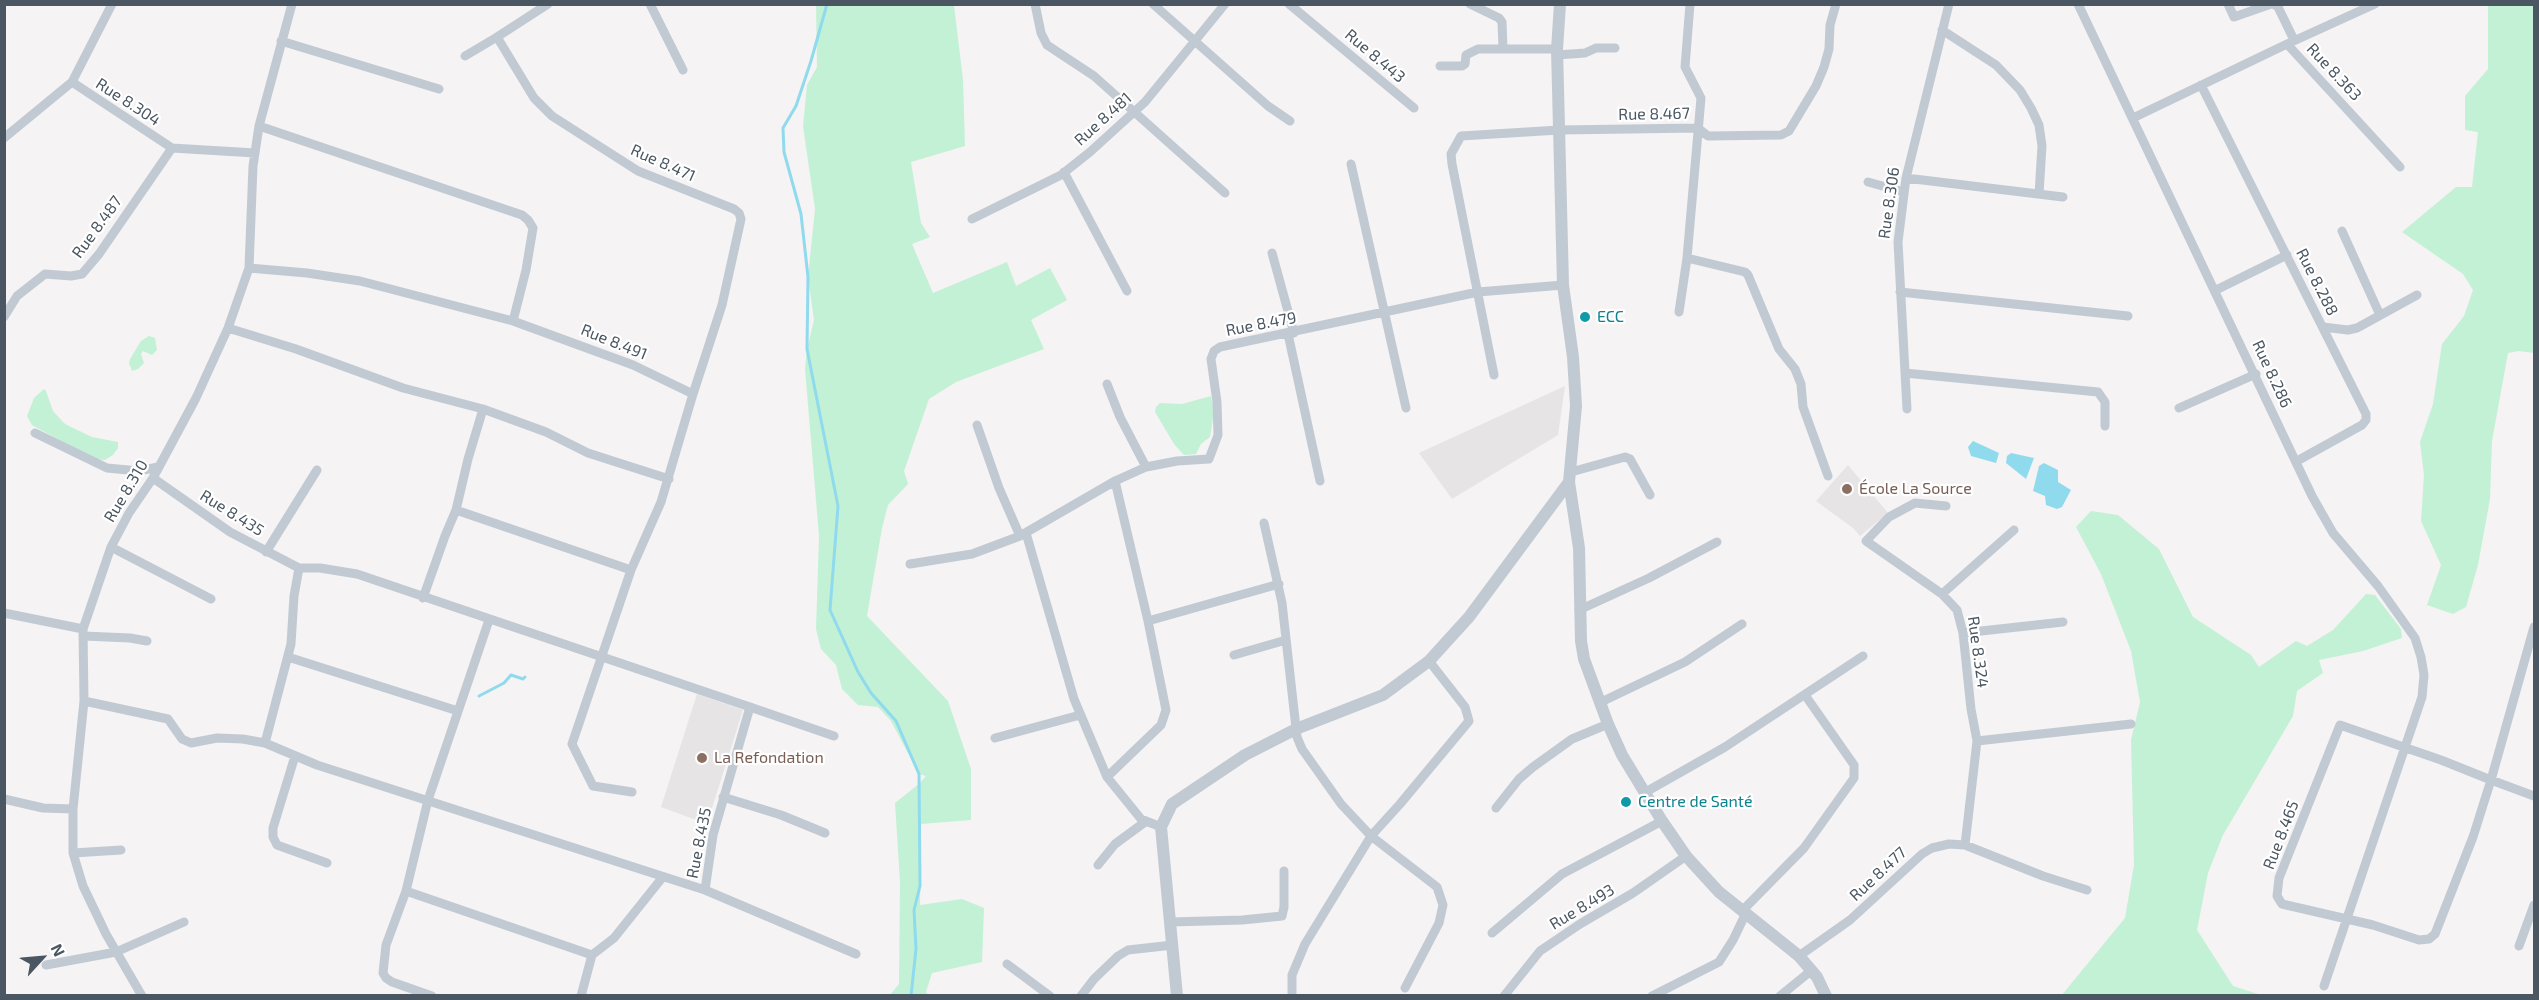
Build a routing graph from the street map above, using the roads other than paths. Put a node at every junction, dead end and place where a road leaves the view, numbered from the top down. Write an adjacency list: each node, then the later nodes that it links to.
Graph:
1 (112, 4): 29 (street, Rue 8.304)
2 (292, 4): 20 (street, Rue 8.310)
3 (548, 4): 19 (street)
4 (650, 4): 28 (street)
5 (1035, 4): 33 (street)
6 (1153, 4): 21 (street)
7 (1225, 4): 21 (street, Rue 8.481)
8 (1289, 4): 32 (street, Rue 8.443)
9 (1470, 4): 24 (street)
10 (1560, 4): 25 (street)
11 (1690, 4): 37 (street)
12 (1836, 4): 37 (street, Rue 8.467)
13 (1949, 4): 18 (street, Rue 8.306)
14 (2078, 4): 34 (street, Rue 8.286)
15 (2228, 4): 16 (street)
16 (2272, 4): 22 (street)
17 (2375, 4): 22 (street)
18 (1942, 30): 45 (street, Rue 8.306); 49 (street)
19 (497, 37): 26 (street); 76 (street, Rue 8.471)
20 (281, 41): 31 (street); 36 (street, Rue 8.310)
21 (1196, 42): 33 (street, Rue 8.481); 35 (street)
22 (2291, 42): 30 (street, Rue 8.363); 43 (street, Rue 8.363)
23 (1615, 48): 25 (street)
24 (1503, 50): 25 (street); 27 (street)
25 (1557, 52): 38 (street)
26 (465, 56)
27 (1440, 66)
28 (683, 70)
29 (72, 82): 39 (street); 40 (street, Rue 8.304)
30 (2201, 85): 34 (street, Rue 8.363); 54 (street, Rue 8.288)
31 (439, 89)
32 (1414, 108)
33 (1135, 112): 44 (street, Rue 8.481); 48 (street)
34 (2133, 117): 58 (street, Rue 8.286)
35 (1290, 121)
36 (259, 126): 41 (street, Rue 8.310); 68 (street)
37 (1698, 128): 38 (street, Rue 8.467); 55 (street)
38 (1559, 130): 57 (street); 60 (street, Rue 8.467)
39 (4, 138)
40 (172, 148): 41 (street, Rue 8.304); 67 (street, Rue 8.487)
41 (255, 153): 56 (street, Rue 8.310)
42 (1351, 164): 63 (street)
43 (2400, 167)
44 (1064, 172): 51 (street, Rue 8.481); 59 (street)
45 (1906, 178): 47 (street, Rue 8.306); 49 (street)
46 (1868, 182): 47 (street)
47 (1904, 192): 61 (street, Rue 8.306)
48 (1225, 193)
49 (2038, 194): 50 (street)
50 (2062, 197)
51 (972, 219)
52 (2342, 231): 65 (street)
53 (1272, 253): 71 (street)
54 (2287, 255): 58 (street); 69 (street, Rue 8.288)
55 (1687, 258): 64 (street); 88 (street)
56 (249, 268): 68 (street, Rue 8.491); 70 (street, Rue 8.310)
57 (1563, 285): 60 (street, Rue 8.479); 90 (street)
58 (2216, 290): 73 (street, Rue 8.286)
59 (1127, 291)
60 (1478, 292): 63 (street, Rue 8.479); 74 (street)
61 (1900, 292): 66 (street); 72 (street, Rue 8.306)
62 (2417, 295): 65 (street)
63 (1384, 312): 71 (street, Rue 8.479); 77 (street)
64 (1679, 312)
65 (2380, 315): 69 (street)
66 (2128, 316)
67 (4, 317)
68 (513, 321): 76 (street, Rue 8.491)
69 (2323, 327): 84 (street, Rue 8.288)
70 (228, 328): 79 (street); 85 (street, Rue 8.310)
71 (1291, 334): 86 (street, Rue 8.479); 93 (street)
72 (1905, 373): 80 (street, Rue 8.306); 82 (street)
73 (2256, 374): 78 (street); 84 (street, Rue 8.286)
74 (1494, 375)
75 (1107, 384): 86 (street)
76 (693, 394): 91 (street)
77 (1406, 408)
78 (2179, 408)
79 (483, 410): 91 (street); 96 (street)
80 (1907, 410)
81 (977, 425): 99 (street)
82 (2105, 426)
83 (35, 433): 85 (street)
84 (2297, 461): 139 (street, Rue 8.286)
85 (158, 467): 89 (street, Rue 8.310)
86 (1146, 467): 92 (street, Rue 8.479)
87 (317, 470): 102 (street)
88 (1828, 476)
89 (153, 477): 101 (street, Rue 8.310); 102 (street, Rue 8.435)
90 (1570, 477): 94 (street); 110 (street); 125 (street)
91 (669, 479): 105 (street)
92 (1115, 480): 99 (street, Rue 8.479); 113 (street)
93 (1320, 481)
94 (1650, 495)
95 (1946, 506): 107 (street, Rue 8.324)
96 (456, 510): 105 (street); 108 (street)
97 (1264, 523): 106 (street)
98 (2014, 530): 107 (street)
99 (1023, 535): 103 (street, Rue 8.479); 131 (street)
100 (1717, 542): 110 (street)
101 (111, 547): 109 (street); 117 (street, Rue 8.310)
102 (266, 552): 104 (street, Rue 8.435)
103 (910, 564)
104 (299, 568): 108 (street, Rue 8.435); 123 (street)
105 (631, 570): 124 (street)
106 (1279, 584): 113 (street); 120 (street)
107 (1942, 594): 118 (street, Rue 8.324)
108 (423, 598): 112 (street, Rue 8.435)
109 (211, 599)
110 (1580, 610): 128 (street)
111 (4, 613): 117 (street)
112 (489, 620): 124 (street, Rue 8.435); 130 (street)
113 (1149, 621): 141 (street)
114 (2063, 622): 118 (street)
115 (1742, 624): 128 (street)
116 (2535, 627): 142 (street)
117 (84, 633): 119 (street); 127 (street, Rue 8.310)
118 (1963, 633): 137 (street, Rue 8.324)
119 (147, 640)
120 (1287, 640): 121 (street); 134 (street)
121 (1234, 655)
122 (1863, 656): 126 (street)
123 (288, 657): 130 (street); 138 (street)
124 (600, 658): 129 (street, Rue 8.435); 143 (street)
125 (1429, 661): 134 (street); 155 (street)
126 (1805, 695): 144 (street); 168 (street)
127 (84, 701): 138 (street, Rue 8.435); 150 (street, Rue 8.310)
128 (1599, 703): 132 (street)
129 (750, 707): 135 (street); 146 (street, Rue 8.435)
130 (458, 711): 148 (street)
131 (1080, 715): 136 (street); 141 (street)
132 (1608, 724): 144 (street); 149 (street)
133 (2131, 724): 137 (street)
134 (1296, 729): 153 (street); 155 (street)
135 (834, 736)
136 (995, 738)
137 (1977, 741): 156 (street, Rue 8.324)
138 (265, 743): 140 (street, Rue 8.435)
139 (2406, 748): 142 (street, Rue 8.465); 169 (street, Rue 8.286); 169 (street, Rue 8.465)
140 (295, 756): 148 (street, Rue 8.435); 160 (street)
141 (1107, 777): 152 (street)
142 (2491, 780): 145 (street, Rue 8.465); 169 (street, Rue 8.465)
143 (632, 792)
144 (1644, 793): 151 (street)
145 (2535, 796)
146 (723, 797): 154 (street); 164 (street, Rue 8.435)
147 (4, 799): 150 (street)
148 (428, 800): 163 (street, Rue 8.435); 166 (street)
149 (1496, 808)
150 (73, 809): 158 (street, Rue 8.310)
151 (1662, 821): 159 (street); 172 (street)
152 (1145, 822): 153 (street); 161 (street)
153 (1161, 827): 171 (street)
154 (825, 833)
155 (1371, 836): 183 (street); 190 (street)
156 (1965, 845): 165 (street, Rue 8.477); 178 (street, Rue 8.477)
157 (121, 850): 158 (street)
158 (73, 853): 175 (street, Rue 8.310)
159 (1686, 856): 168 (street); 191 (street, Rue 8.493)
160 (327, 862)
161 (1098, 865)
162 (1284, 871): 171 (street)
163 (662, 878): 164 (street, Rue 8.435); 177 (street)
164 (705, 890): 176 (street)
165 (2087, 890)
166 (406, 891): 177 (street); 185 (street)
167 (2535, 905): 174 (street)
168 (1744, 912): 178 (street); 192 (street)
169 (2345, 920): 182 (street, Rue 8.286)
170 (184, 922): 175 (street)
171 (1171, 922): 173 (street)
172 (1492, 933)
173 (1173, 945): 188 (street); 189 (street)
174 (2519, 946)
175 (116, 952): 180 (street); 184 (street, Rue 8.310)
176 (856, 954)
177 (592, 955): 186 (street)
178 (1799, 956): 181 (street)
179 (1007, 964): 187 (street)
180 (46, 965)
181 (1812, 970): 193 (street); 194 (street)
182 (2324, 986)
183 (1405, 988)
184 (142, 996)
185 (432, 996)
186 (580, 996)
187 (1050, 996)
188 (1081, 996)
189 (1177, 996)
190 (1292, 996)
191 (1504, 996)
192 (1652, 996)
193 (1780, 996)
194 (1826, 996)

